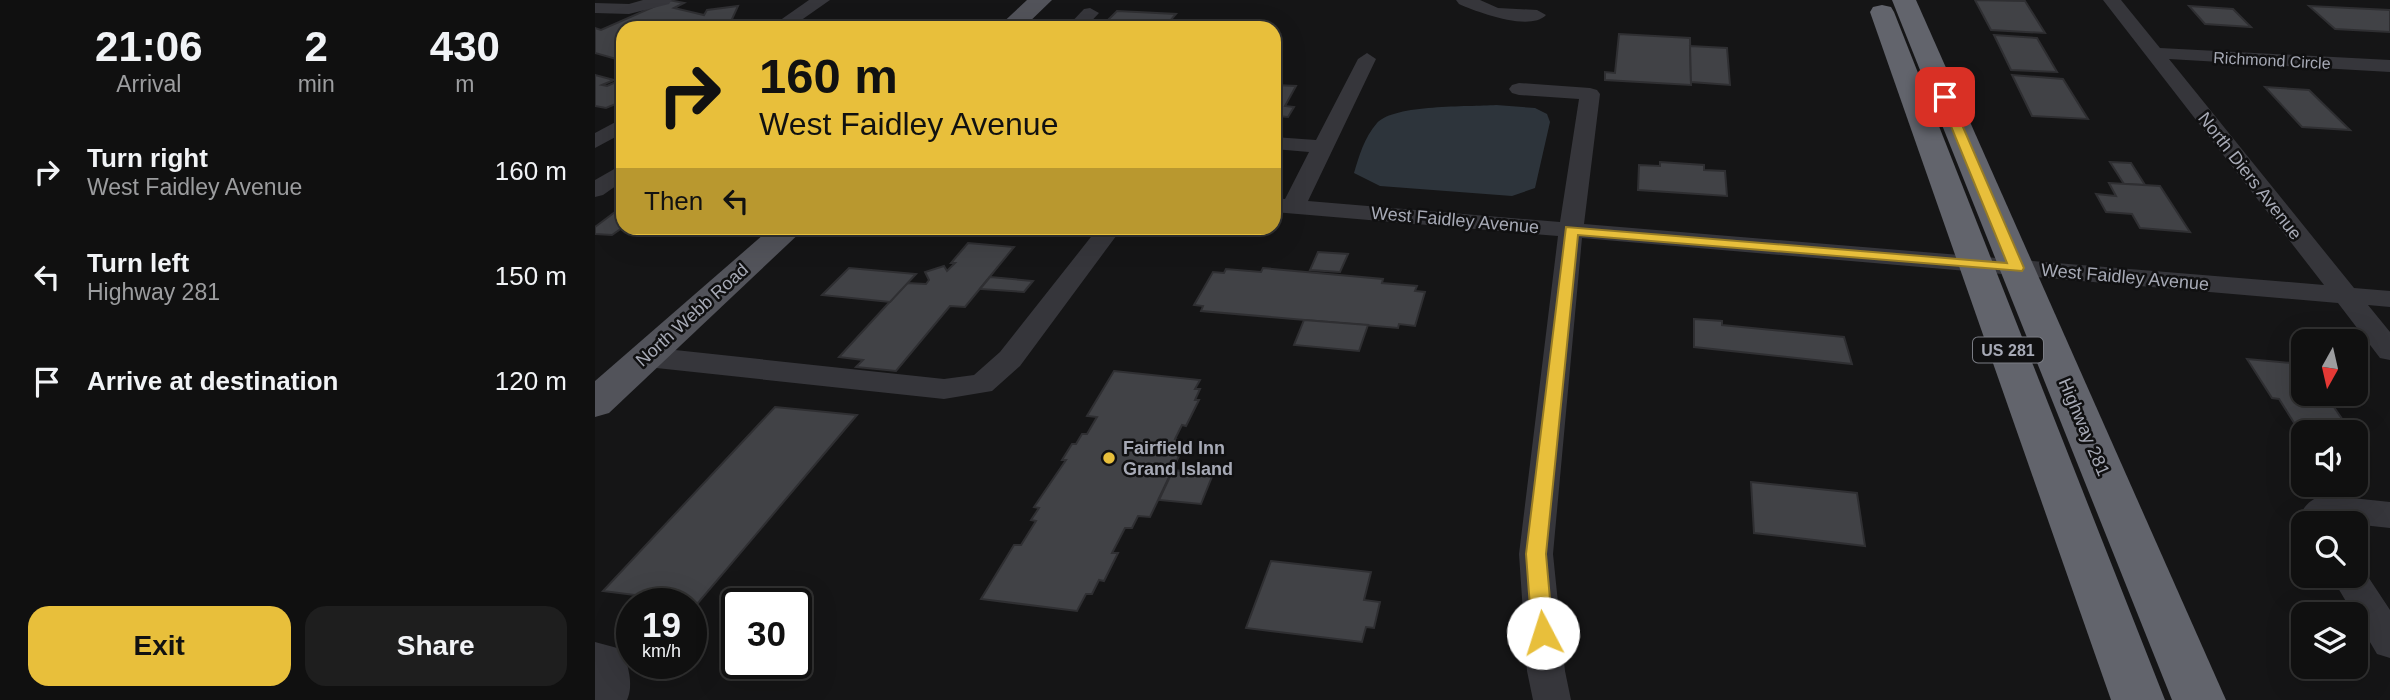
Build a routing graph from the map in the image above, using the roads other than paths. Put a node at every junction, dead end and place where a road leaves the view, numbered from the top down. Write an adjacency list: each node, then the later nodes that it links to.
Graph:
1 (663, 0): 8 (street)
2 (821, 0): 11 (street)
3 (1041, 0): 12 (main road)
4 (1465, 0): 10 (street)
5 (1877, 0): 29 (highway, US 281)
6 (1904, 0): 30 (highway, Highway 281 / US 281)
7 (2112, 0): 14 (street, North Diers Avenue)
8 (595, 8)
9 (1090, 13): 13 (street)
10 (1537, 15)
11 (789, 21)
12 (1017, 21)
13 (1082, 21)
14 (2154, 53): 16 (street, Richmond Circle); 31 (street, North Diers Avenue)
15 (1367, 59): 22 (street)
16 (2390, 66)
17 (1519, 89): 26 (street)
18 (616, 129): 19 (street)
19 (595, 144): 21 (street)
20 (1281, 144): 22 (street)
21 (616, 147)
22 (1323, 147): 25 (street)
23 (616, 176): 24 (street)
24 (595, 190)
25 (1283, 206): 26 (street, West Faidley Avenue)
26 (1571, 230): 29 (street, West Faidley Avenue); 44 (street)
27 (781, 235): 34 (main road, North Webb Road)
28 (1105, 235): 34 (street)
29 (1976, 265): 30 (street, West Faidley Avenue); 45 (highway, US 281)
30 (2017, 268): 31 (street, West Faidley Avenue); 46 (highway, Highway 281 / US 281)
31 (2344, 295): 32 (street, West Faidley Avenue); 33 (street, North Diers Avenue)
32 (2390, 299)
33 (2390, 351)
34 (647, 357): 35 (main road, North Webb Road)
35 (595, 403)
36 (2321, 511): 37 (street)
37 (2352, 511)
38 (2368, 513): 39 (street)
39 (2390, 515)
40 (2356, 588): 41 (street)
41 (2390, 642)
42 (595, 659): 43 (street)
43 (604, 700)
44 (1552, 700)
45 (2138, 700)
46 (2199, 700)

